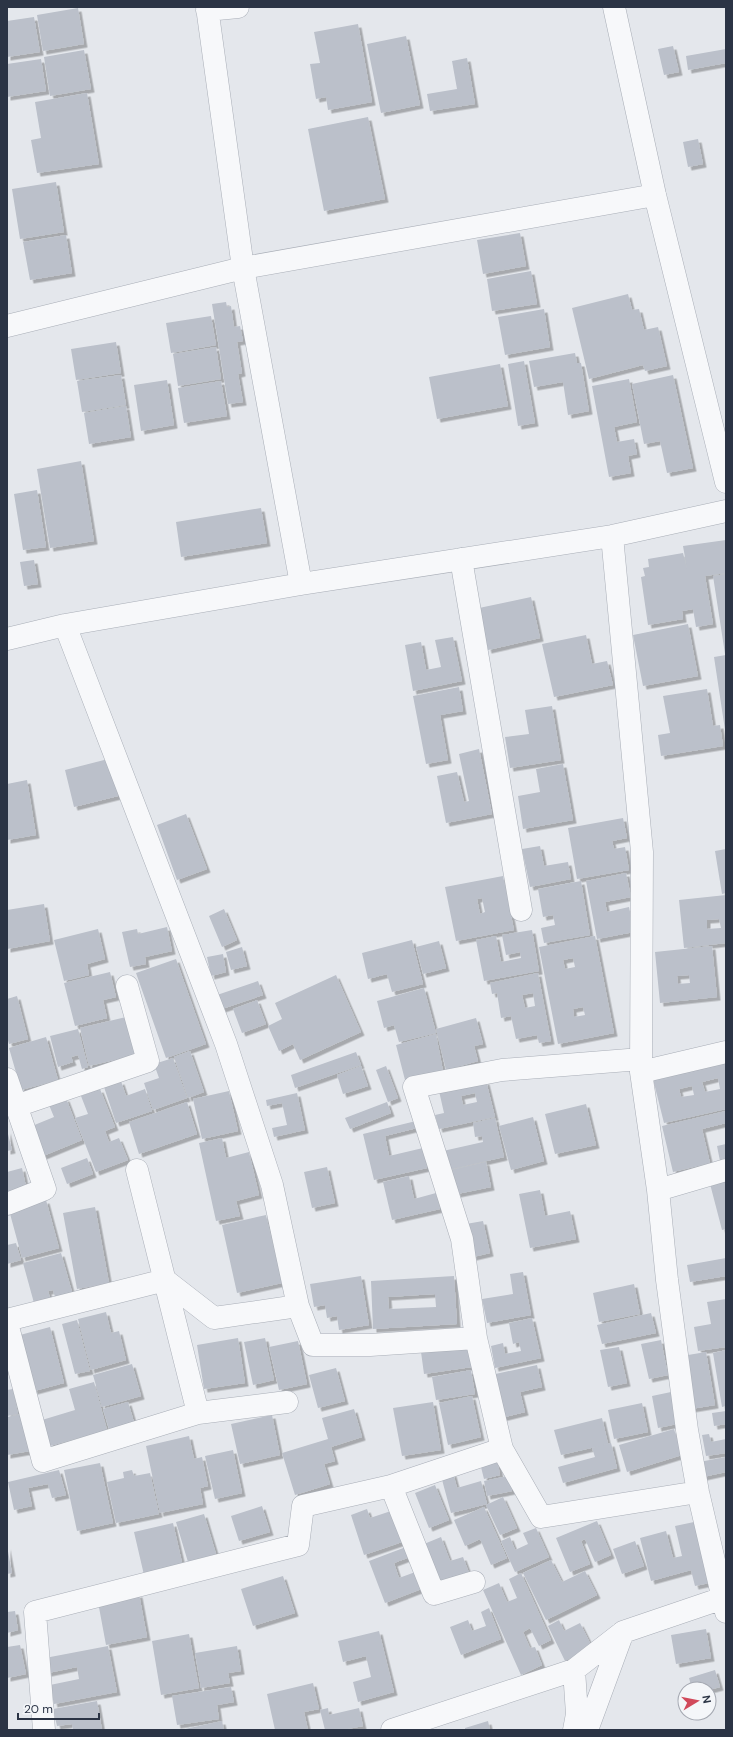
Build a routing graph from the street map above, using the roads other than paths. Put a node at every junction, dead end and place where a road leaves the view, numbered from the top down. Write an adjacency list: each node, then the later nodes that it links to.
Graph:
1 (238, 7): 3 (street)
2 (614, 7): 4 (street)
3 (207, 8): 5 (street)
4 (655, 195): 5 (street); 7 (street)
5 (243, 268): 6 (street); 11 (street)
6 (7, 326)
7 (726, 482)
8 (726, 511): 9 (street)
9 (612, 536): 10 (street); 17 (street)
10 (461, 559): 11 (street); 14 (street)
11 (301, 584): 12 (street)
12 (65, 624): 13 (street); 25 (street)
13 (7, 639)
14 (521, 910)
15 (127, 986): 19 (street)
16 (726, 1052): 17 (street)
17 (641, 1066): 22 (street); 27 (street)
18 (7, 1079): 19 (street)
19 (16, 1106): 23 (street)
20 (137, 1170): 24 (street)
21 (726, 1170): 22 (street)
22 (658, 1190): 32 (street)
23 (7, 1204)
24 (165, 1280): 25 (street); 26 (street); 29 (street)
25 (298, 1306): 27 (street)
26 (7, 1322): 29 (street)
27 (476, 1338): 30 (street)
28 (287, 1402): 29 (street)
29 (198, 1413)
30 (502, 1449): 31 (street); 32 (street)
31 (391, 1486): 33 (street); 37 (street)
32 (698, 1492): 34 (street)
33 (474, 1582)
34 (724, 1602): 35 (street)
35 (623, 1632): 36 (street); 40 (street)
36 (574, 1670): 38 (street); 39 (street)
37 (44, 1730)
38 (392, 1730)
39 (574, 1730)
40 (587, 1730)

